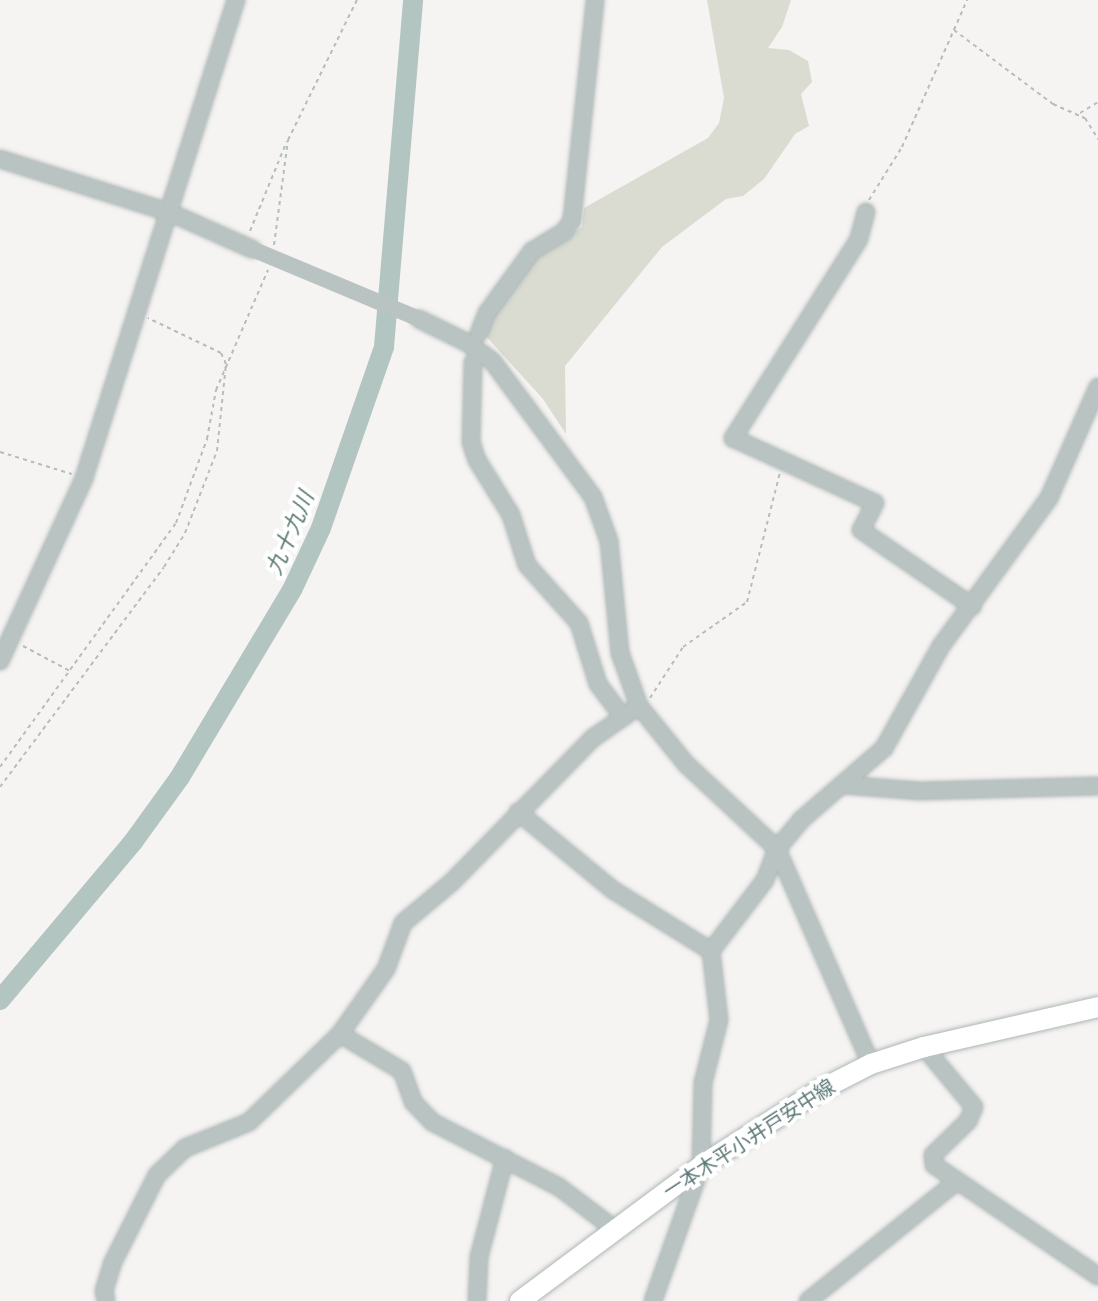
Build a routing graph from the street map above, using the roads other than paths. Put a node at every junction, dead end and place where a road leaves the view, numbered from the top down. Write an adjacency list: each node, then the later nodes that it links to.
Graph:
1 (236, 0): 5 (street)
2 (595, 0): 6 (street)
3 (0, 159): 5 (street)
4 (866, 212): 10 (street)
5 (171, 213): 11 (street); 12 (street, bridge)
6 (479, 333)
7 (473, 362): 13 (street)
8 (1098, 387): 9 (street)
9 (1095, 406): 10 (street)
10 (972, 606): 14 (street)
11 (0, 661)
12 (639, 706): 13 (street); 17 (street)
13 (623, 717): 16 (street)
14 (843, 785): 15 (street); 17 (street)
15 (1098, 786)
16 (518, 812): 18 (street); 20 (street)
17 (777, 849): 18 (street); 22 (street)
18 (711, 951): 24 (street)
19 (1098, 1007): 21 (main road, 一本木平小井戸安中線)
20 (340, 1034): 23 (street); 28 (street)
21 (924, 1047): 22 (main road, 一本木平小井戸安中線); 25 (street)
22 (871, 1064): 24 (main road, 一本木平小井戸安中線)
23 (505, 1158): 26 (street); 29 (street)
24 (701, 1166): 26 (main road, 一本木平小井戸安中線); 31 (street)
25 (957, 1181): 27 (street); 32 (street)
26 (617, 1231): 30 (main road, 一本木平小井戸安中線)
27 (1098, 1276)
28 (106, 1301)
29 (477, 1301)
30 (520, 1301)
31 (653, 1301)
32 (808, 1301)

